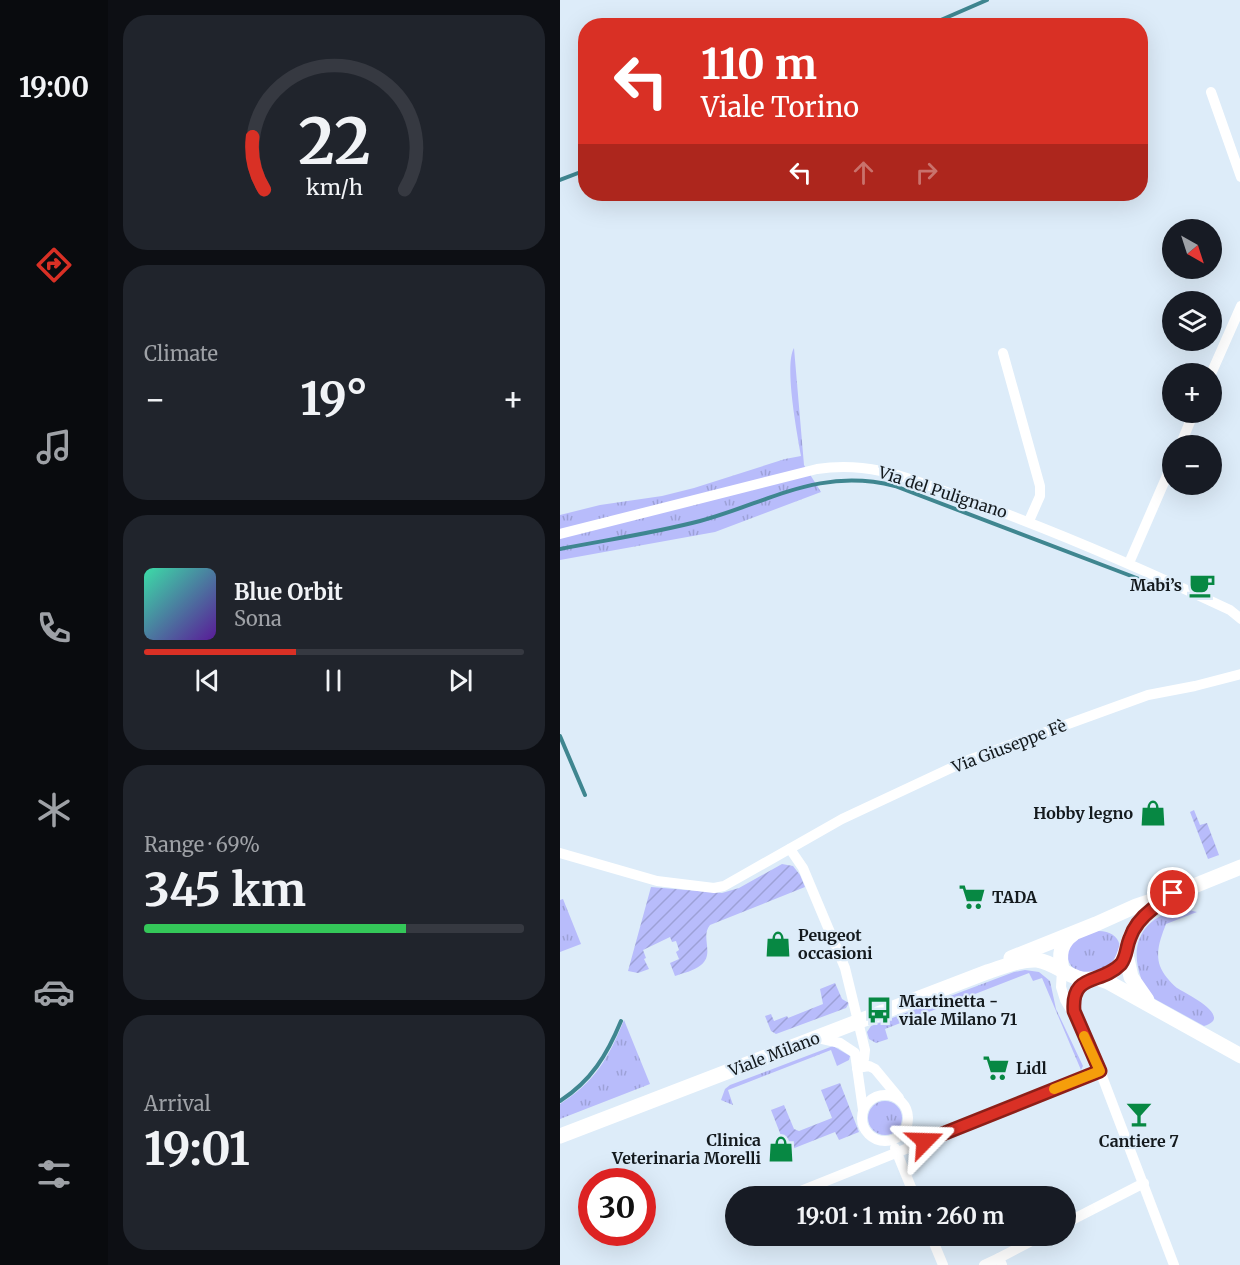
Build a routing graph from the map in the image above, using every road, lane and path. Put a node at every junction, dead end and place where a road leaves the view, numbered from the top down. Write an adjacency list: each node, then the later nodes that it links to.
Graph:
1 (1211, 92): 2 (street)
2 (1241, 177)
3 (1241, 306): 5 (street)
4 (1003, 353): 7 (street)
5 (1216, 363)
6 (1162, 487): 9 (street)
7 (1029, 521): 8 (street, Via del Pulignano); 9 (street, Via del Pulignano)
8 (560, 534)
9 (1129, 563): 10 (street, Via del Pulignano)
10 (1241, 619)
11 (1241, 674): 12 (street, Via Giuseppe Fè)
12 (790, 849): 13 (street, Via Giuseppe Fè); 24 (street)
13 (560, 853)
14 (1241, 867): 15 (street, Viale Milano)
15 (1184, 890): 16 (street, Viale Milano); 18 (street, Viale Milano)
16 (1096, 924): 17 (street, Viale Milano); 18 (street)
17 (1076, 932): 19 (street); 20 (street, Viale Milano)
18 (1127, 950): 21 (street, Viale Milano); 22 (street)
19 (1061, 970): 20 (street, Viale Milano); 21 (street, Viale Milano); 23 (street)
20 (987, 972): 24 (street, Viale Milano)
21 (1092, 979): 22 (street); 23 (street)
22 (1158, 1010): 26 (street)
23 (1075, 1017): 28 (street)
24 (858, 1022): 25 (street, Viale Milano); 27 (street)
25 (816, 1038): 27 (street); 31 (street, Viale Milano)
26 (1241, 1056)
27 (857, 1068): 29 (street); 30 (street)
28 (1100, 1071): 33 (street); 34 (street)
29 (901, 1101): 30 (street); 32 (street)
30 (863, 1110): 32 (street)
31 (560, 1136)
32 (892, 1139): 33 (street)
33 (897, 1153): 35 (street); 36 (street)
34 (1144, 1183): 37 (street); 43 (street)
35 (814, 1186)
36 (910, 1186)
37 (1076, 1218)
38 (935, 1246): 41 (street)
39 (1025, 1246): 40 (street)
40 (1000, 1261): 42 (street)
41 (943, 1265)
42 (983, 1265)
43 (1174, 1265)

